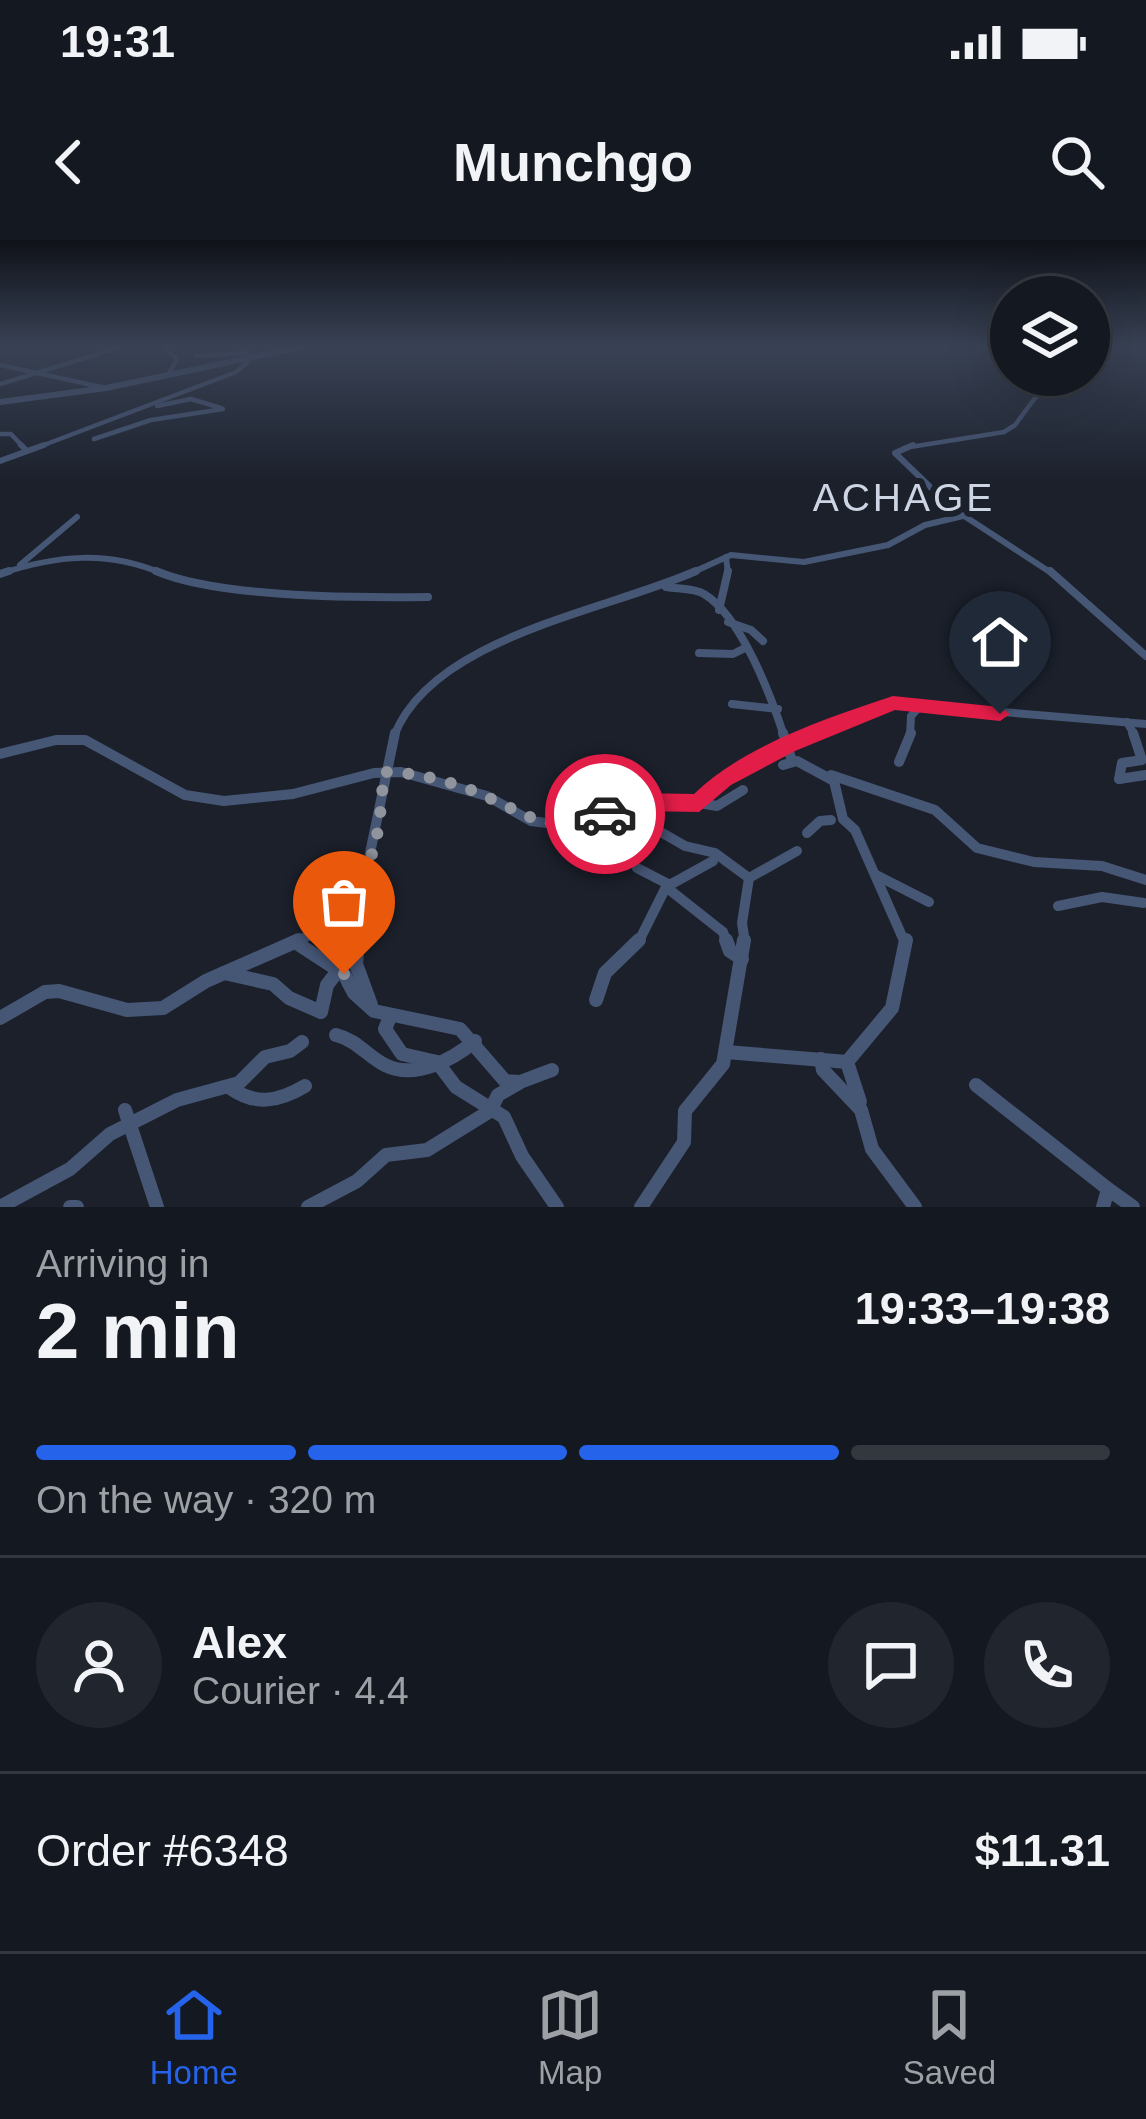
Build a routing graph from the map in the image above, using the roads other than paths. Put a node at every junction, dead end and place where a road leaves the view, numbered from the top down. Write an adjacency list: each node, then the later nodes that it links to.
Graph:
1 (75, 392): 4 (street)
2 (181, 392): 10 (street)
3 (1037, 396): 14 (street)
4 (0, 402)
5 (151, 408): 6 (street); 6 (street); 7 (street)
6 (152, 420): 8 (street)
7 (93, 430): 8 (street); 10 (street)
8 (128, 432): 11 (street)
9 (1, 434): 12 (street)
10 (63, 435): 12 (street)
11 (94, 440)
12 (26, 448): 13 (street)
13 (0, 460)
14 (963, 516): 16 (street); 28 (street)
15 (77, 517): 18 (street)
16 (726, 557): 17 (street); 23 (street)
17 (708, 566): 20 (street); 21 (street)
18 (13, 569): 19 (street); 22 (street)
19 (0, 576)
20 (660, 586): 21 (street); 37 (street)
21 (703, 592): 23 (street)
22 (428, 597)
23 (719, 610): 24 (street)
24 (728, 622): 25 (street); 26 (street)
25 (763, 641)
26 (747, 647): 27 (street); 31 (street)
27 (699, 652)
28 (1146, 656)
29 (732, 704): 31 (street)
30 (922, 705): 32 (street); 34 (street); 36 (street)
31 (778, 709): 34 (street)
32 (1127, 722): 33 (street); 39 (street)
33 (1146, 724)
34 (788, 746): 38 (street); 42 (street)
35 (0, 754): 37 (street)
36 (899, 762)
37 (384, 772): 43 (street); 52 (street)
38 (826, 773): 44 (street); 54 (street)
39 (1146, 775)
40 (634, 784): 43 (street)
41 (743, 790): 42 (street)
42 (702, 801): 43 (street)
43 (646, 802): 45 (street)
44 (833, 820): 46 (street); 51 (street)
45 (652, 827): 47 (street); 53 (street)
46 (807, 833)
47 (643, 838)
48 (797, 851): 53 (street)
49 (713, 861): 55 (street)
50 (637, 868): 55 (street)
51 (876, 875): 56 (street); 73 (street)
52 (365, 877): 59 (street); 60 (street)
53 (749, 878): 61 (street)
54 (1142, 880): 57 (street)
55 (668, 886): 61 (street); 64 (street)
56 (929, 902)
57 (1145, 904): 58 (street)
58 (1058, 906)
59 (298, 944): 62 (street); 63 (street)
60 (356, 947): 62 (street); 65 (street)
61 (742, 959): 71 (street)
62 (339, 971): 63 (street); 65 (street)
63 (224, 973): 67 (street)
64 (596, 1000)
65 (374, 1011): 66 (street)
66 (390, 1017): 69 (street); 74 (street)
67 (0, 1018)
68 (336, 1035): 74 (street)
69 (475, 1041): 74 (street); 76 (street)
70 (302, 1042): 79 (street)
71 (726, 1052): 72 (street); 88 (street)
72 (821, 1059): 73 (street); 81 (street)
73 (847, 1061): 81 (street)
74 (437, 1062): 80 (street)
75 (552, 1070): 76 (street)
76 (520, 1082): 80 (street)
77 (976, 1084): 83 (street)
78 (305, 1086): 79 (street)
79 (229, 1087): 82 (street)
80 (490, 1111): 86 (street); 87 (street)
81 (861, 1111): 89 (street)
82 (126, 1118): 84 (street); 85 (street)
83 (1108, 1189): 90 (street); 91 (street)
84 (7, 1205)
85 (157, 1207)
86 (308, 1207)
87 (557, 1207)
88 (641, 1207)
89 (916, 1207)
90 (1103, 1207)
91 (1133, 1207)

